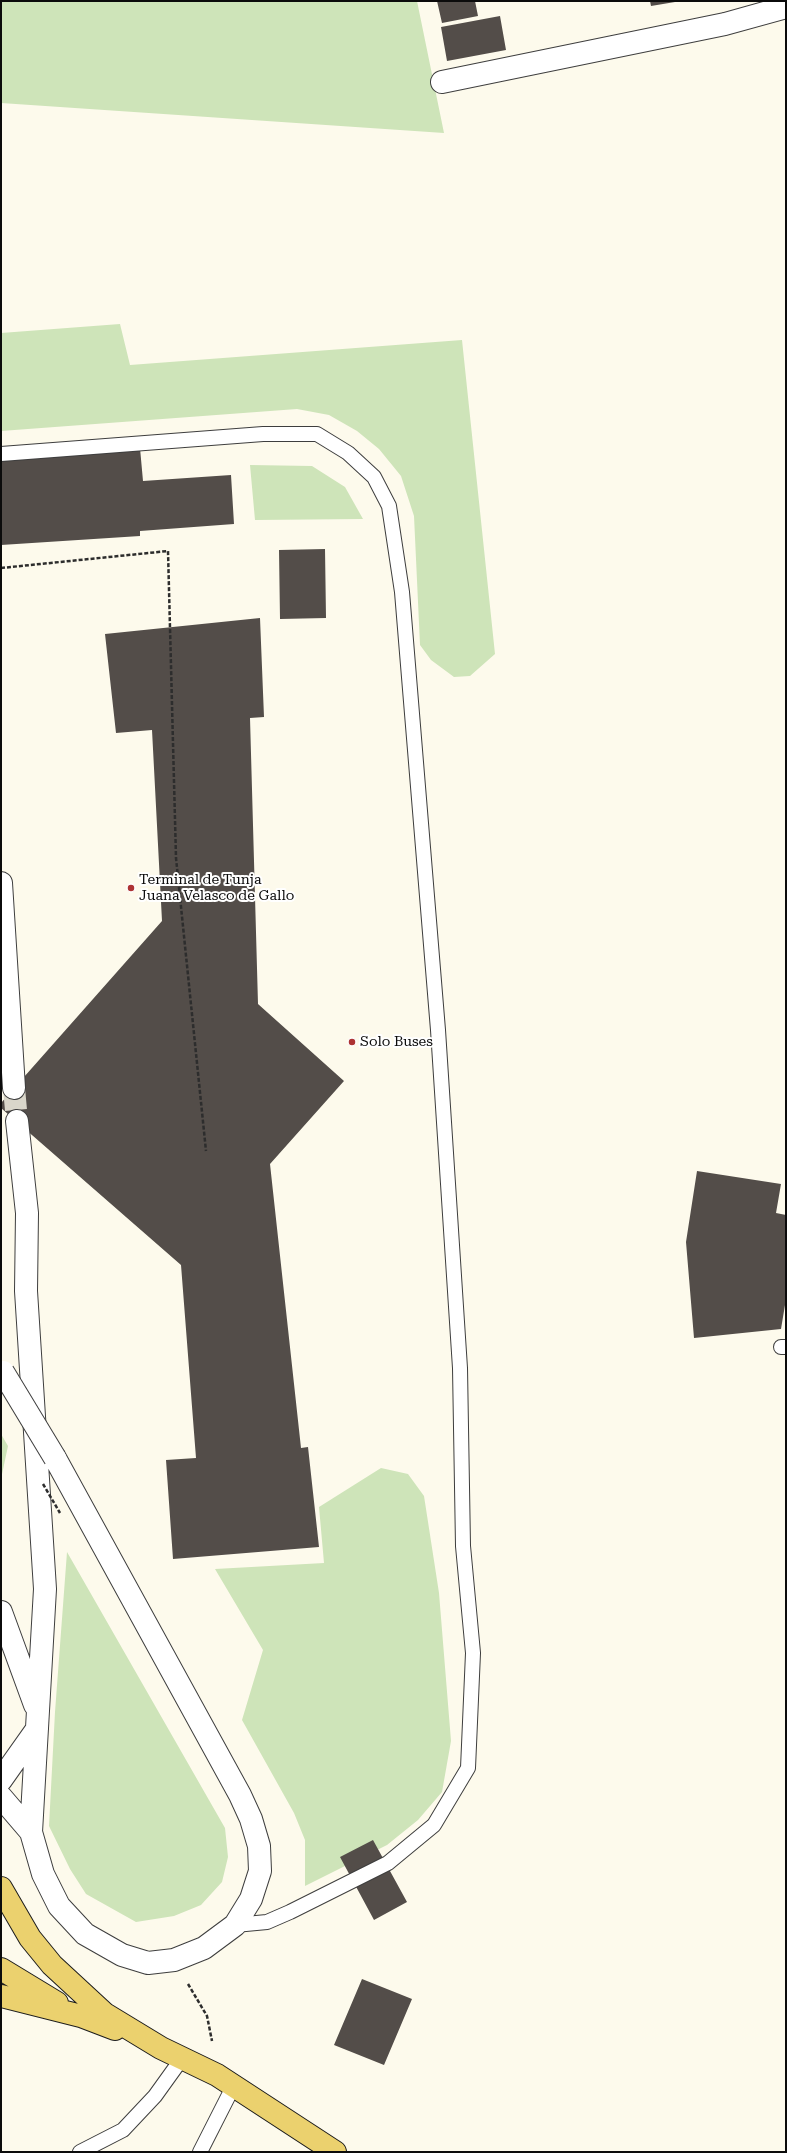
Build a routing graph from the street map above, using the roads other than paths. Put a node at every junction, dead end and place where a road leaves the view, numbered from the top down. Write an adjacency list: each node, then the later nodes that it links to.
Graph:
1 (786, 6): 2 (street)
2 (442, 82)
3 (1, 454): 15 (lane)
4 (1, 883): 5 (street)
5 (1, 887): 6 (street)
6 (14, 1088)
7 (17, 1121): 10 (street)
8 (2, 1371): 15 (street, bridge)
9 (1, 1612): 10 (street)
10 (37, 1720): 11 (street); 13 (street)
11 (1, 1780)
12 (1, 1797): 13 (street)
13 (31, 1832): 15 (street)
14 (1, 1888): 19 (main road)
15 (235, 1925)
16 (1, 1969): 18 (main road)
17 (1, 1996): 18 (main road)
18 (81, 2016): 19 (main road)
19 (161, 2048): 20 (main road)
20 (183, 2057): 21 (main road); 22 (lane)
21 (225, 2081): 23 (lane); 24 (main road)
22 (80, 2152)
23 (200, 2152)
24 (335, 2152)

